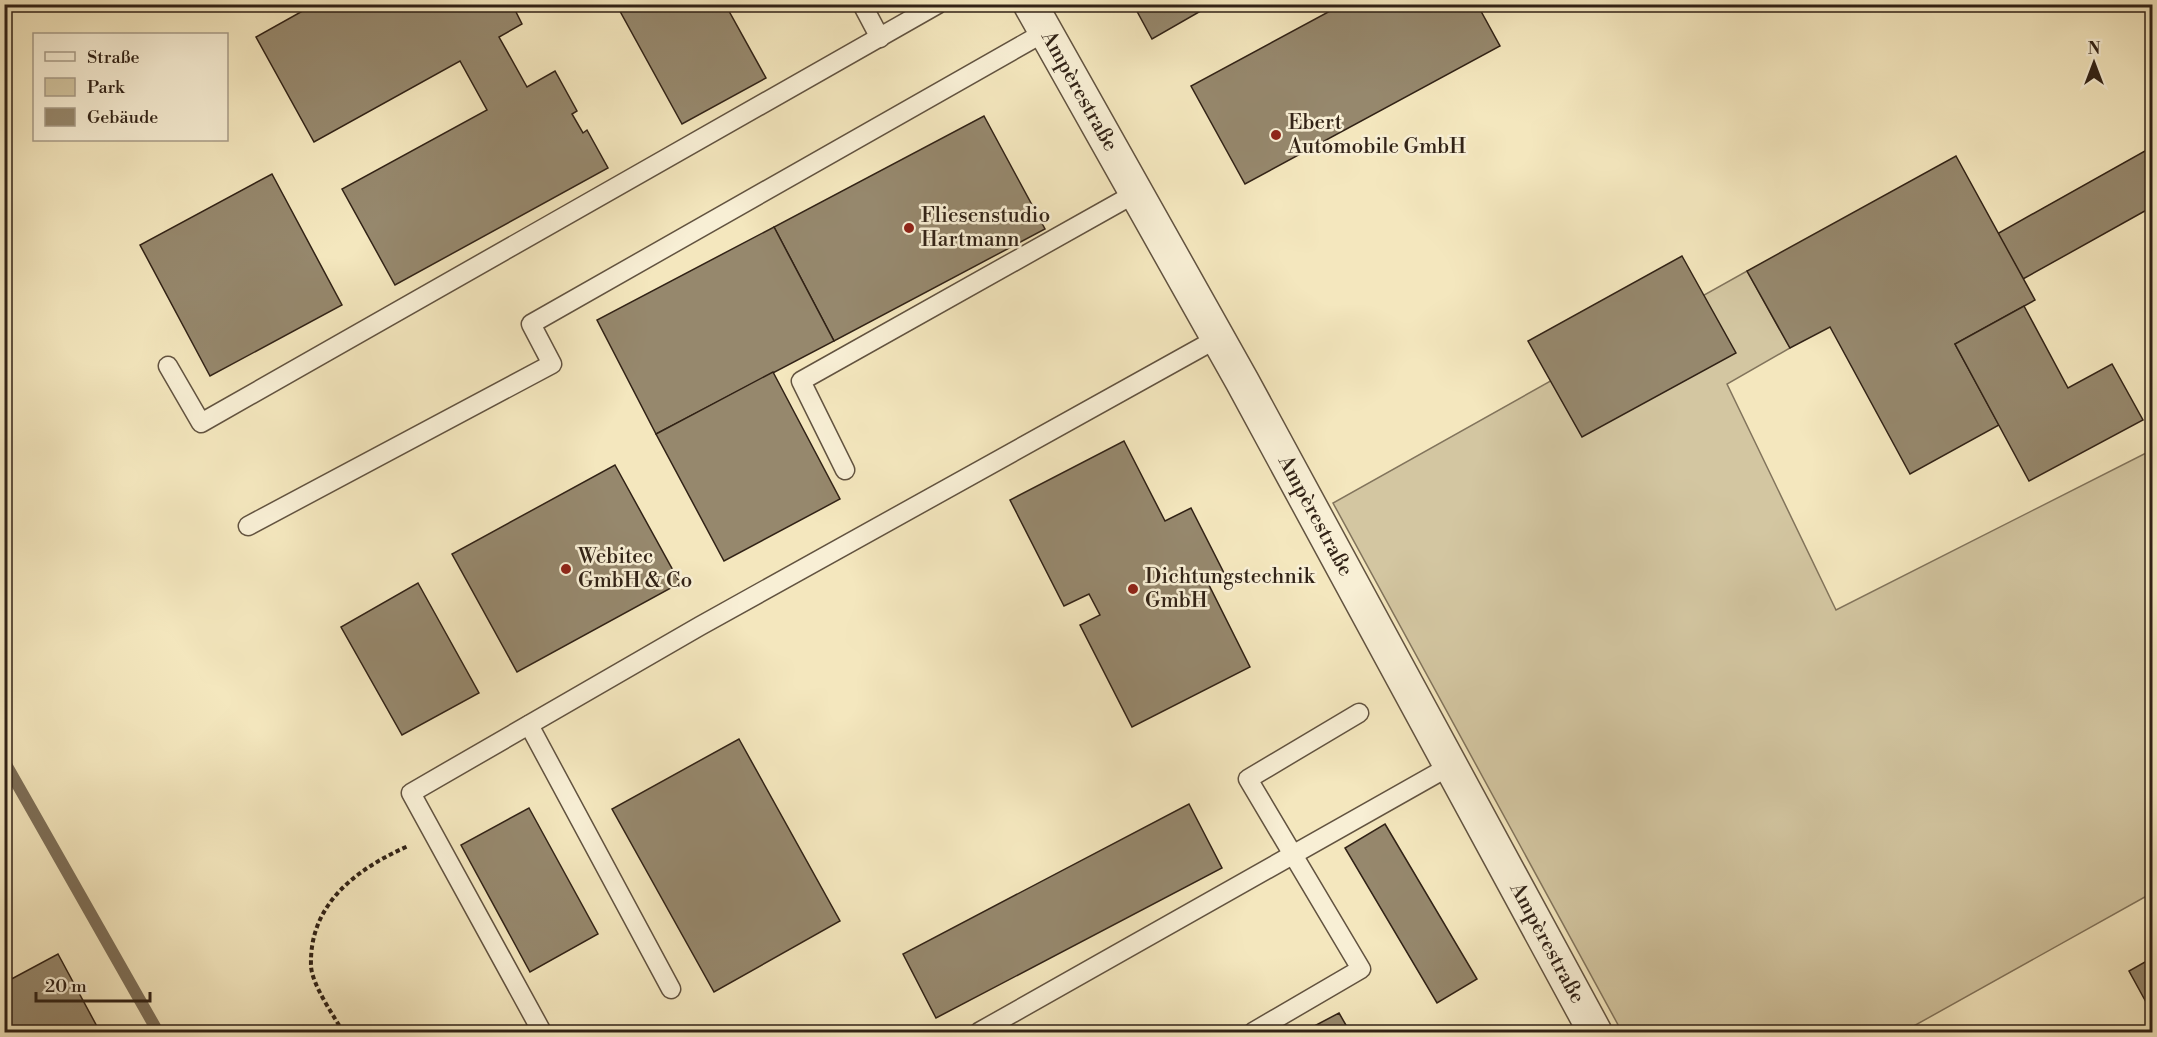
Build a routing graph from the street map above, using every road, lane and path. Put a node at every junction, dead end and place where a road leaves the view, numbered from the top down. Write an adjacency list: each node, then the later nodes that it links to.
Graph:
1 (862, 4): 4 (lane)
2 (938, 4): 4 (lane)
3 (1037, 18): 5 (street, Ampèrestraße); 9 (lane)
4 (880, 38): 7 (lane)
5 (1136, 193): 6 (street, Ampèrestraße); 8 (lane)
6 (1218, 338): 11 (lane); 12 (street, Ampèrestraße)
7 (168, 366)
8 (845, 470)
9 (248, 526)
10 (1359, 712): 14 (lane)
11 (530, 725): 13 (lane); 15 (lane)
12 (1450, 766): 14 (lane); 20 (street, Ampèrestraße)
13 (433, 834): 16 (path); 17 (lane)
14 (1293, 853): 18 (lane); 19 (lane)
15 (671, 989)
16 (343, 1032)
17 (542, 1032)
18 (979, 1032)
19 (1253, 1032)
20 (1595, 1032)

